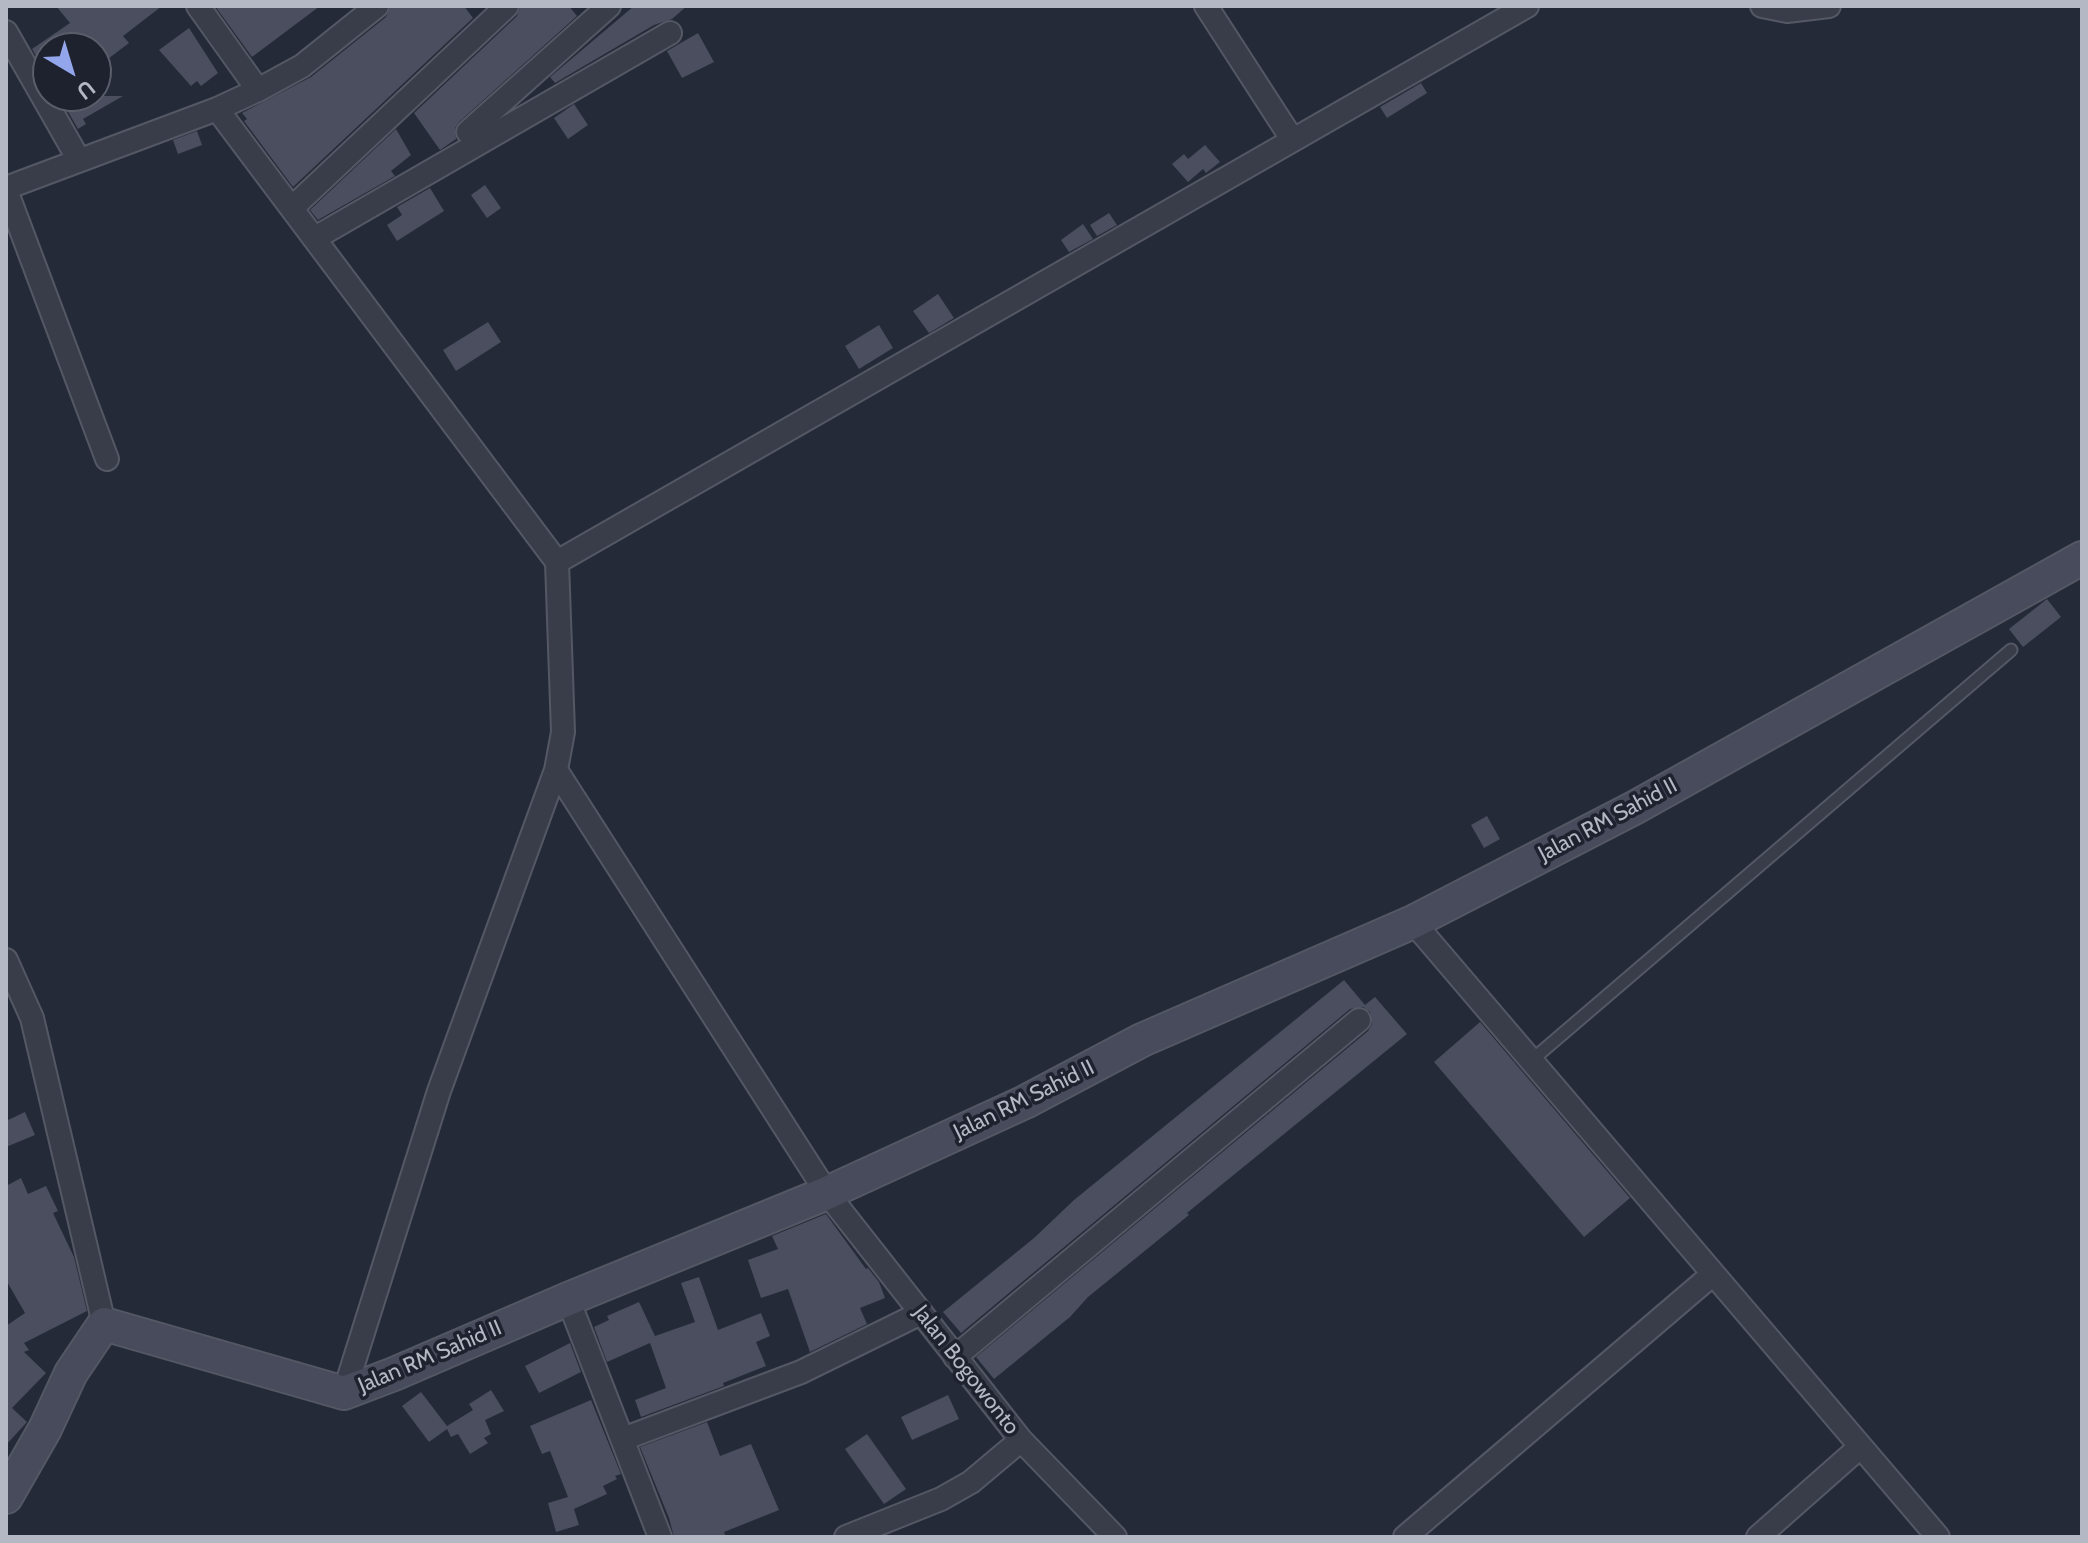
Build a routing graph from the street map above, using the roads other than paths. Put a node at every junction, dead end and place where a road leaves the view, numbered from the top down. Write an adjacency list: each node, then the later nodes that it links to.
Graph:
1 (198, 6): 11 (street)
2 (377, 6): 11 (street)
3 (507, 6): 17 (street)
4 (1206, 6): 14 (street)
5 (1527, 6): 14 (street)
6 (1762, 6): 7 (street)
7 (1829, 6)
8 (599, 9): 13 (street)
9 (6, 32): 15 (street)
10 (670, 33): 18 (street)
11 (258, 90): 12 (street)
12 (217, 109): 15 (street); 17 (street)
13 (468, 132)
14 (1292, 139): 21 (street)
15 (79, 160): 16 (street)
16 (6, 189): 19 (street)
17 (293, 207): 18 (street)
18 (315, 238): 21 (street)
19 (107, 459)
20 (2082, 558): 24 (street, Jalan RM Sahid II)
21 (557, 562): 23 (street)
22 (2011, 650): 27 (lane)
23 (556, 770): 28 (street, Jalan Bogowonto); 34 (street)
24 (1413, 922): 27 (street); 28 (street, Jalan RM Sahid II)
25 (6, 960): 32 (street)
26 (1359, 1020): 33 (street)
27 (1532, 1060): 29 (street)
28 (827, 1193): 30 (street, Jalan RM Sahid II); 31 (street, Jalan Bogowonto)
29 (1713, 1274): 37 (street); 42 (street)
30 (568, 1299): 34 (street, Jalan RM Sahid II); 35 (street)
31 (921, 1313): 33 (street, Jalan Bogowonto); 35 (street)
32 (104, 1324): 34 (street, Jalan RM Sahid II); 38 (street)
33 (955, 1357): 36 (street, Jalan Bogowonto)
34 (344, 1393)
35 (623, 1439): 39 (street)
36 (1021, 1440): 40 (street); 41 (street, Jalan Bogowonto)
37 (1860, 1447): 43 (street); 44 (street)
38 (6, 1497)
39 (660, 1537)
40 (846, 1537)
41 (1115, 1537)
42 (1405, 1537)
43 (1758, 1537)
44 (1938, 1537)

